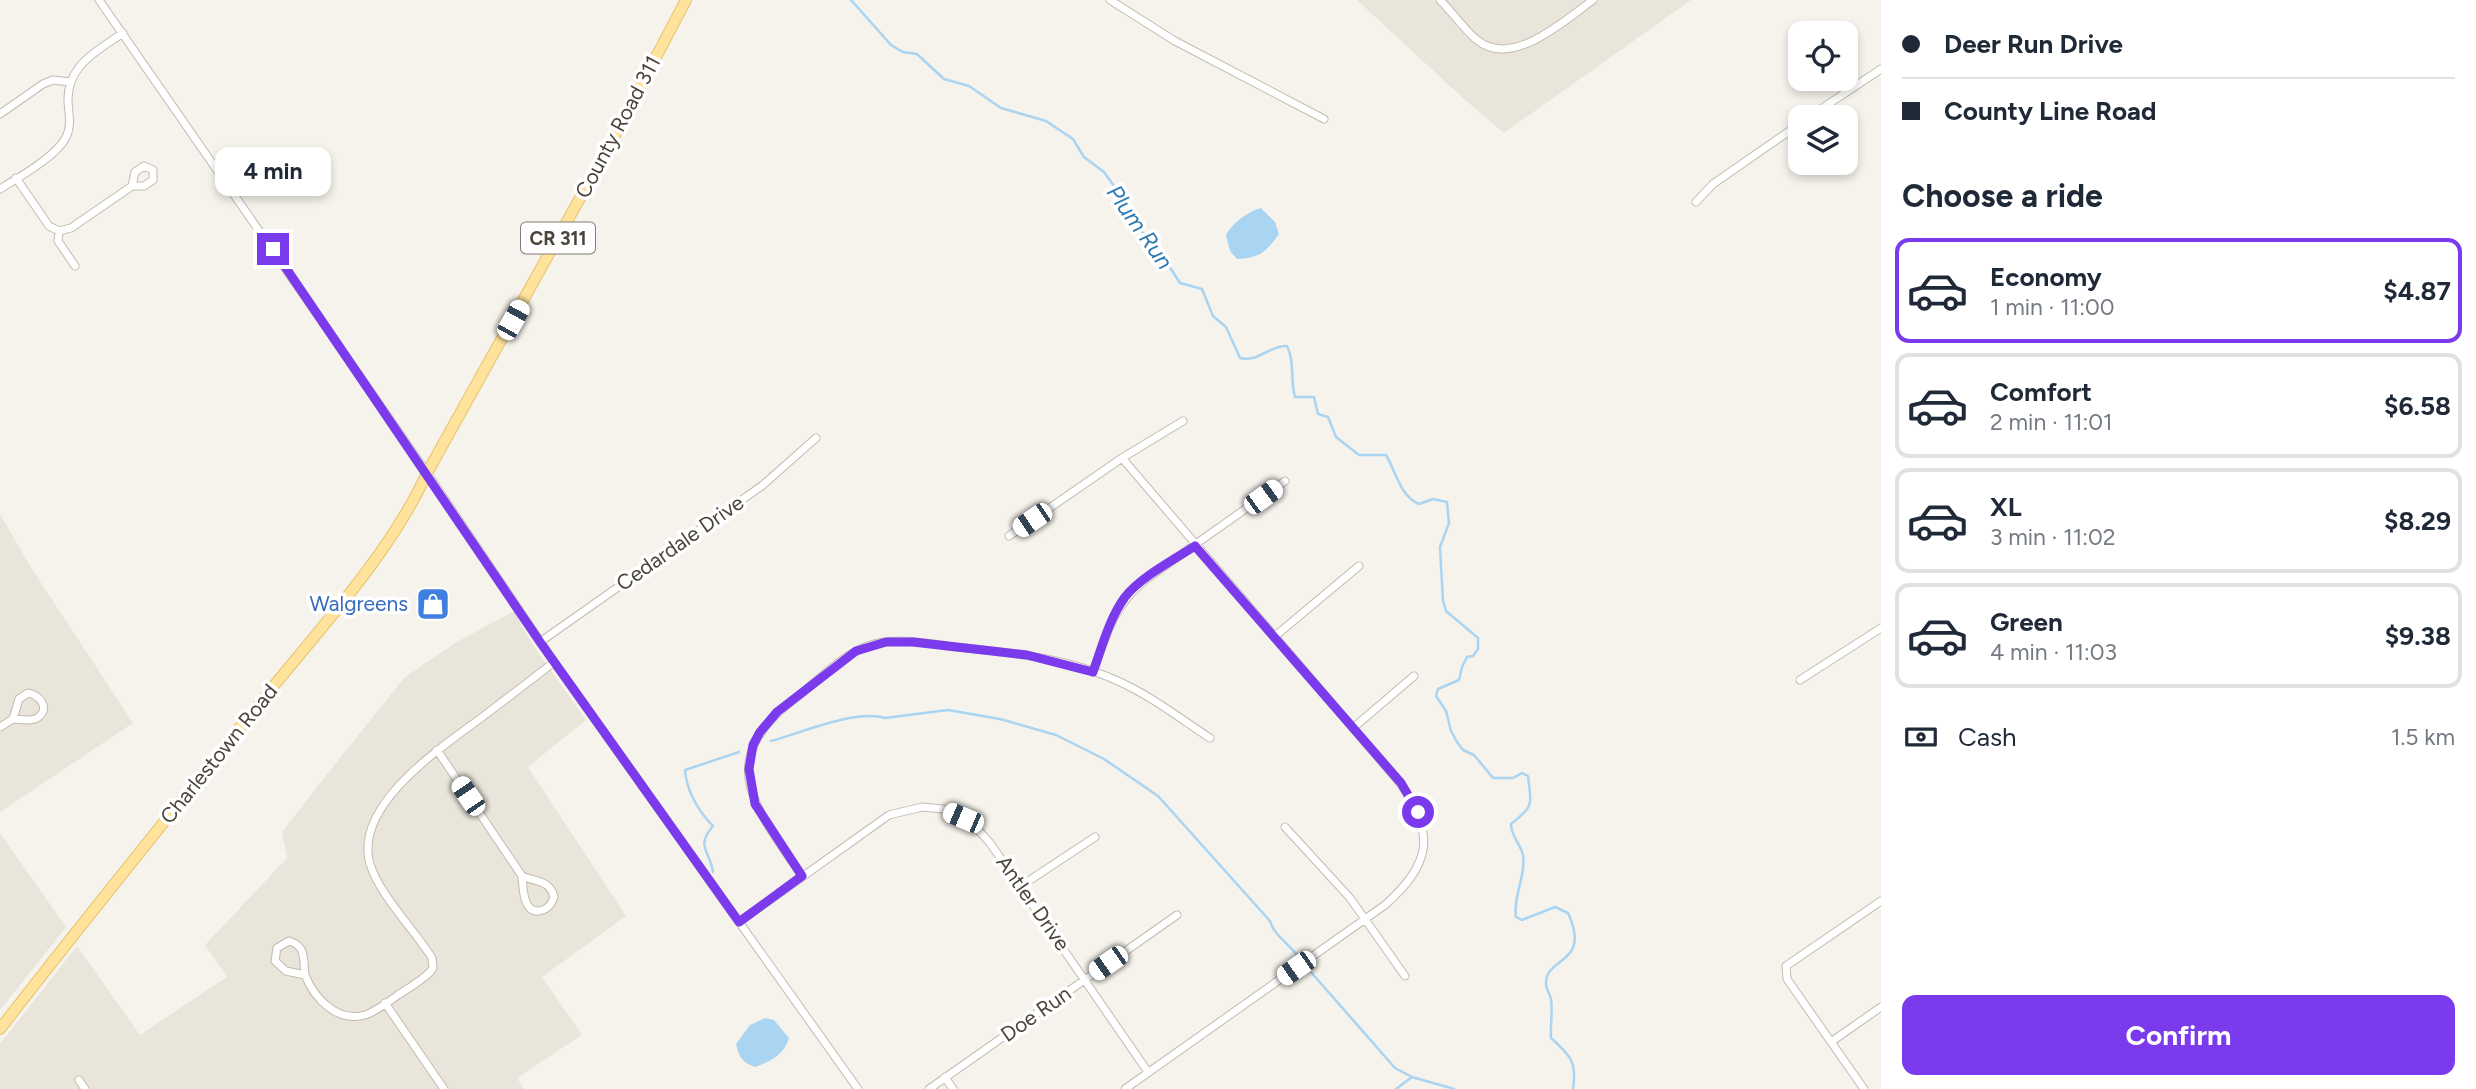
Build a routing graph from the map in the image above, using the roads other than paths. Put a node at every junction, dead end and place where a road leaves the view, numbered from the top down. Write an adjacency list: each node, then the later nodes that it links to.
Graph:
1 (99, 0): 6 (street)
2 (686, 0): 22 (main road, County Road 311 / CR 311)
3 (1110, 0): 11 (street)
4 (1440, 0): 5 (street)
5 (1592, 0)
6 (123, 33): 8 (street); 22 (street)
7 (1881, 69): 9 (street)
8 (70, 82): 10 (street); 13 (street)
9 (1827, 105)
10 (0, 114)
11 (1324, 118)
12 (1788, 132): 16 (street)
13 (16, 178): 15 (street); 17 (street)
14 (132, 186): 17 (street)
15 (0, 189)
16 (1696, 202)
17 (59, 231): 18 (street)
18 (75, 266)
19 (1183, 421): 21 (street)
20 (816, 438): 29 (street, Cedardale Drive)
21 (1122, 458): 24 (street); 25 (street)
22 (427, 474): 29 (street); 53 (main road, Charlestown Road)
23 (1286, 481): 25 (street)
24 (1009, 536)
25 (1195, 546): 28 (street); 31 (street)
26 (1359, 566): 28 (street)
27 (1881, 628): 33 (street)
28 (1274, 637): 36 (street)
29 (540, 642): 30 (street)
30 (554, 662): 38 (street); 47 (street)
31 (1093, 672): 37 (street); 42 (street)
32 (1414, 676): 36 (street)
33 (1800, 681)
34 (13, 719): 34 (street); 35 (street)
35 (0, 726)
36 (1353, 728): 46 (street)
37 (1210, 738)
38 (437, 750): 41 (street); 51 (street)
39 (1285, 827): 46 (street)
40 (1095, 837): 43 (street)
41 (522, 876): 41 (street)
42 (802, 876): 43 (street, Antler Drive); 47 (street, Antler Drive)
43 (1021, 886): 50 (street, Antler Drive)
44 (1881, 901): 54 (street)
45 (1177, 915): 50 (street, Doe Run)
46 (1366, 919): 49 (street); 55 (street)
47 (739, 922): 60 (street)
48 (305, 975): 48 (street); 51 (street)
49 (1405, 976)
50 (1085, 979): 55 (street, Antler Drive); 56 (street, Doe Run)
51 (385, 1003): 59 (street)
52 (1881, 1007): 54 (street)
53 (0, 1029)
54 (1831, 1042): 64 (street)
55 (1148, 1072): 63 (street)
56 (945, 1077): 61 (street, Doe Run); 62 (street)
57 (79, 1080): 58 (street)
58 (85, 1089)
59 (444, 1089)
60 (858, 1089)
61 (929, 1089)
62 (953, 1089)
63 (1125, 1089)
64 (1864, 1089)

